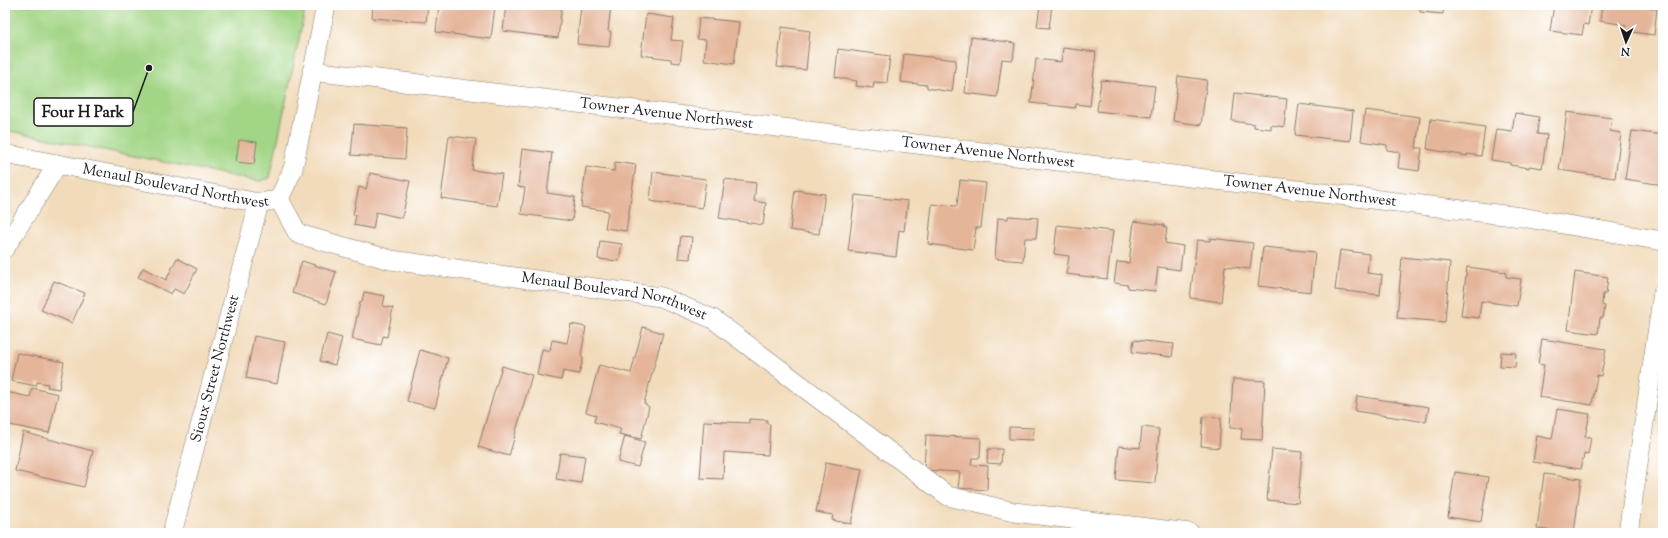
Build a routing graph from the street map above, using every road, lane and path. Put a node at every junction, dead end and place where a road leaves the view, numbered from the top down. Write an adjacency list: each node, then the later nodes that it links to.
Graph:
1 (326, 5): 2 (street)
2 (312, 71): 5 (street); 7 (street, Towner Avenue Northwest)
3 (5, 154): 4 (street, Menaul Boulevard Northwest)
4 (57, 165): 6 (street, Menaul Boulevard Northwest); 8 (street)
5 (279, 199): 6 (street, Menaul Boulevard Northwest); 11 (street, Menaul Boulevard Northwest)
6 (259, 204): 10 (street, Sioux Street Northwest)
7 (1663, 241)
8 (5, 248)
9 (1663, 292): 12 (street)
10 (172, 533)
11 (1190, 533)
12 (1628, 533)

